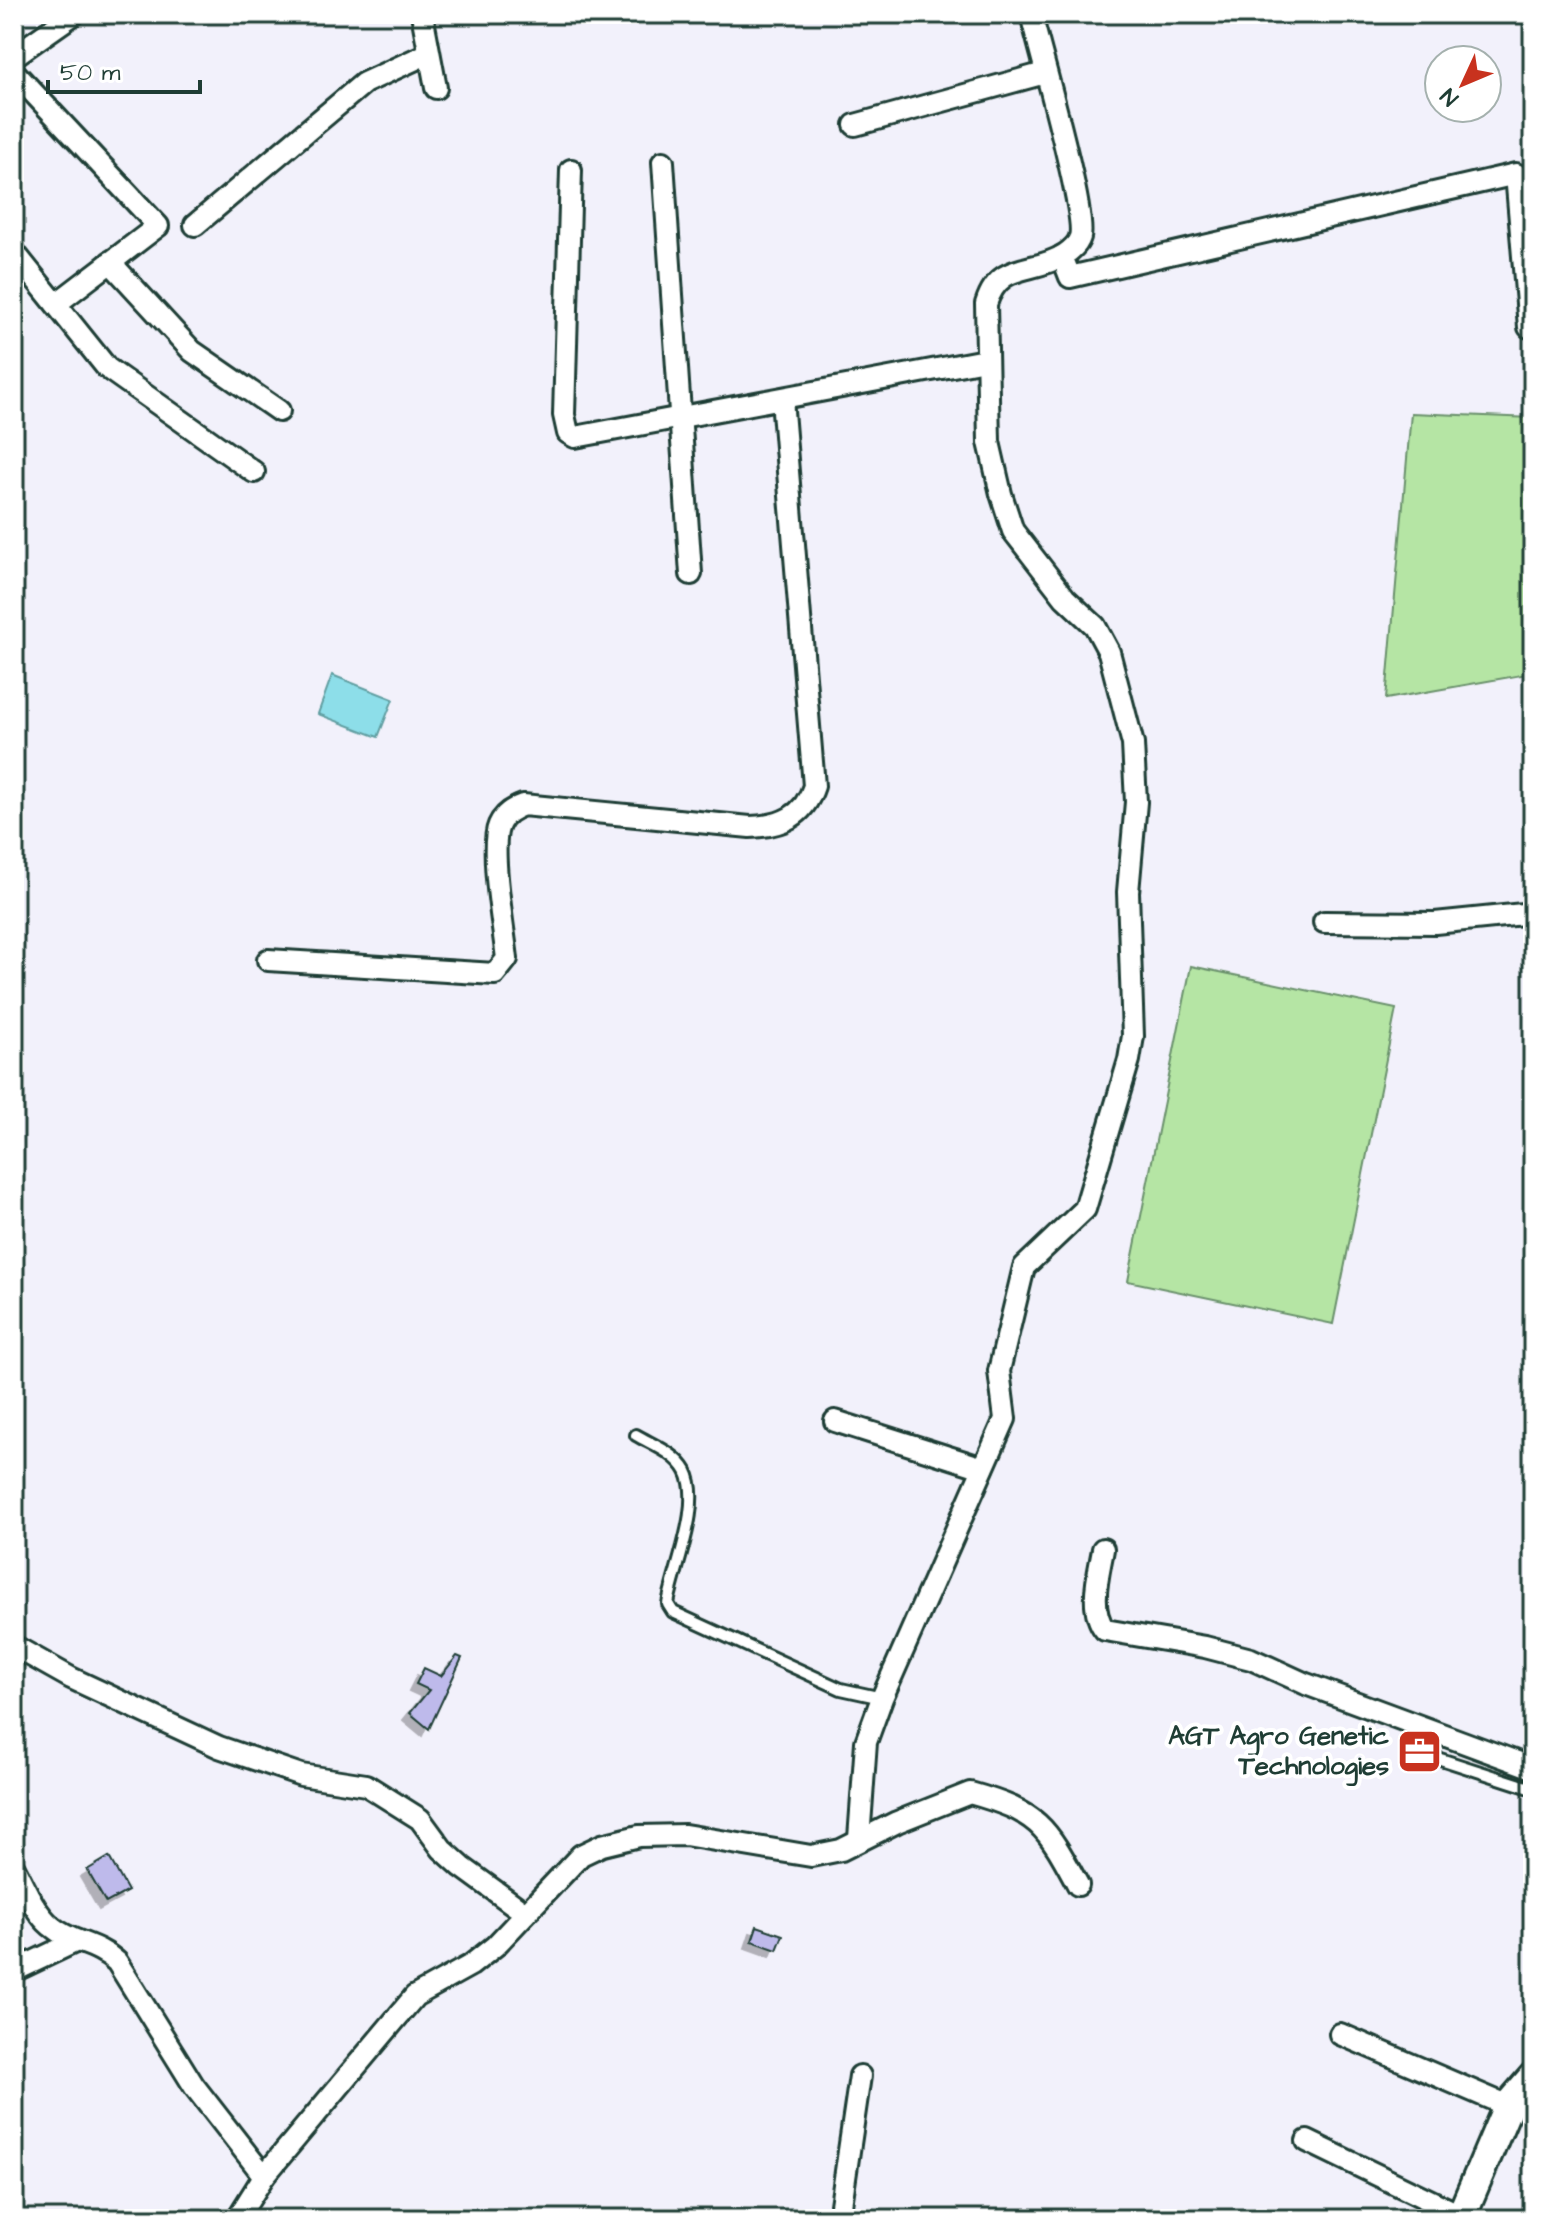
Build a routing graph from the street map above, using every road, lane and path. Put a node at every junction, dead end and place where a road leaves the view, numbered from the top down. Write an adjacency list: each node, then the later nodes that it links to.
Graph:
1 (74, 14): 5 (street)
2 (422, 14): 4 (street)
3 (1031, 14): 7 (street)
4 (429, 53): 8 (street); 12 (street)
5 (14, 56)
6 (14, 72): 15 (street)
7 (1045, 73): 9 (street); 14 (street)
8 (436, 88)
9 (855, 125)
10 (663, 162): 21 (street)
11 (571, 170): 21 (street)
12 (195, 225)
13 (14, 252): 16 (street)
14 (1062, 256): 17 (street); 18 (street)
15 (110, 262): 16 (street); 20 (street)
16 (56, 304): 22 (street)
17 (1529, 327)
18 (985, 360): 19 (street); 29 (street)
19 (782, 399): 21 (street); 26 (street)
20 (279, 411)
21 (679, 419): 23 (street)
22 (254, 472)
23 (691, 574)
24 (1533, 913): 25 (street)
25 (1324, 922)
26 (268, 960)
27 (835, 1421): 29 (street)
28 (636, 1435): 32 (lane)
29 (983, 1468): 32 (street)
30 (1103, 1549): 34 (street)
31 (14, 1646): 39 (street)
32 (882, 1698): 36 (street)
33 (1425, 1754): 35 (lane)
34 (1533, 1768)
35 (1533, 1789)
36 (859, 1839): 38 (street); 39 (street)
37 (14, 1867): 40 (street)
38 (1078, 1885)
39 (524, 1912): 47 (street)
40 (77, 1941): 41 (street); 47 (street)
41 (14, 1971)
42 (1340, 2034): 45 (street)
43 (860, 2076): 50 (street)
44 (1533, 2077): 45 (main road)
45 (1508, 2106): 48 (main road)
46 (1307, 2141): 48 (street)
47 (264, 2176): 49 (street)
48 (1461, 2218)
49 (237, 2219)
50 (839, 2219)

